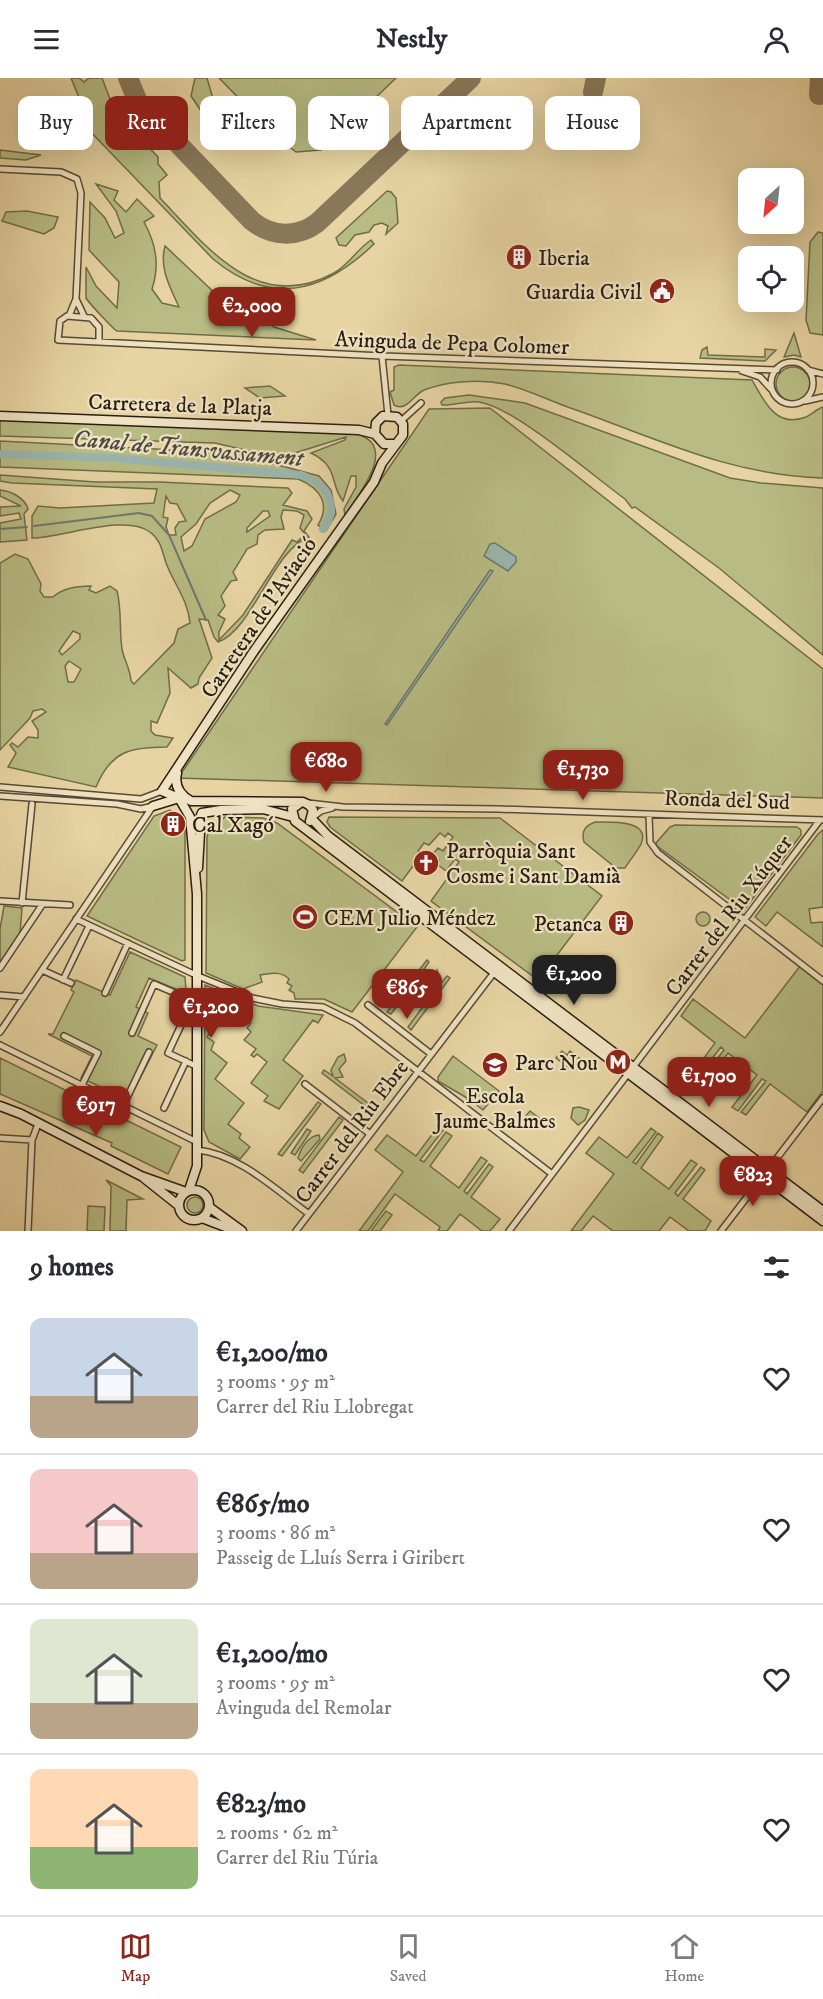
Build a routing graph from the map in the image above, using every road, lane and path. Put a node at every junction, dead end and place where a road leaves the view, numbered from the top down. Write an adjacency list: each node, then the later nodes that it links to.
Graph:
1 (0, 169): 2 (street)
2 (76, 299): 3 (street); 4 (street)
3 (69, 316): 4 (street); 5 (street, Avinguda de Pepa Colomer)
4 (84, 316): 5 (street)
5 (99, 342): 6 (street, Avinguda de Pepa Colomer)
6 (381, 356): 7 (street, Avinguda de Pepa Colomer); 15 (street)
7 (737, 369): 8 (street, Avinguda de Pepa Colomer); 12 (street, Avinguda de Pepa Colomer)
8 (777, 370): 9 (street); 12 (street)
9 (808, 370): 10 (street); 13 (street)
10 (823, 374)
11 (823, 397): 13 (street)
12 (777, 398): 13 (street)
13 (803, 402)
14 (421, 403): 17 (street)
15 (388, 415): 17 (street); 18 (street)
16 (0, 416): 19 (street, Carretera de la Platja)
17 (401, 421): 21 (street)
18 (376, 423): 19 (street, Carretera de la Platja); 20 (street)
19 (359, 430): 20 (street, Carretera de la Platja)
20 (376, 436): 21 (street); 22 (street)
21 (394, 444): 22 (street, Carretera de l'Aviació)
22 (382, 464): 23 (street, Carretera de l'Aviació)
23 (177, 770): 25 (street, Carretera de l'Aviació); 27 (street)
24 (0, 787): 25 (street)
25 (162, 791): 27 (street)
26 (0, 796): 31 (street)
27 (180, 797): 28 (street); 31 (street); 33 (street)
28 (194, 801): 29 (street, Ronda del Sud); 33 (street); 34 (street)
29 (303, 803): 32 (street, Ronda del Sud); 36 (street); 37 (street)
30 (32, 804): 41 (street)
31 (153, 806): 44 (street)
32 (343, 807): 35 (street, Ronda del Sud); 36 (street, Ronda del Sud)
33 (188, 813): 34 (street); 39 (street)
34 (202, 814): 37 (street); 39 (street)
35 (649, 815): 38 (street, Ronda del Sud); 45 (street)
36 (312, 818): 37 (street); 49 (street)
37 (295, 820): 49 (street)
38 (822, 820): 45 (street, Carrer del Riu Xúquer)
39 (196, 894): 51 (street)
40 (0, 901): 41 (street)
41 (22, 903): 42 (street)
42 (42, 905): 43 (street); 48 (street)
43 (70, 905)
44 (76, 919): 46 (street); 50 (street)
45 (743, 920): 53 (street); 69 (street, Carrer del Riu Xúquer)
46 (89, 926): 47 (street); 52 (street)
47 (128, 943): 51 (street); 55 (street)
48 (0, 968)
49 (497, 969): 66 (street, Carrer del Riu Ebre); 69 (street)
50 (42, 970): 52 (street); 57 (street)
51 (198, 976): 58 (street); 70 (street)
52 (63, 980): 54 (street)
53 (823, 981)
54 (71, 983)
55 (105, 993)
56 (0, 995): 57 (street)
57 (24, 997): 61 (street)
58 (198, 1003): 60 (street); 62 (street)
59 (368, 1005): 66 (street)
60 (198, 1021): 67 (street); 68 (street)
61 (0, 1032)
62 (132, 1033)
63 (64, 1036): 72 (street)
64 (0, 1045): 72 (street)
65 (149, 1052): 75 (street)
66 (431, 1054): 70 (street, Carrer del Riu Ebre)
67 (186, 1061): 68 (street); 76 (street)
68 (198, 1067): 82 (street)
69 (631, 1070): 84 (street); 85 (street, Carrer del Riu Xúquer)
70 (418, 1071): 79 (street, Carrer del Riu Ebre); 85 (street)
71 (305, 1084): 79 (street)
72 (82, 1085): 75 (street)
73 (823, 1098): 84 (street)
74 (0, 1106): 78 (street)
75 (123, 1106): 82 (street)
76 (164, 1108)
77 (0, 1112): 78 (street)
78 (38, 1124): 81 (street); 86 (street)
79 (370, 1134): 92 (street, Carrer del Riu Ebre)
80 (0, 1138): 81 (street)
81 (32, 1140): 97 (street)
82 (197, 1146): 83 (street); 92 (street)
83 (197, 1166): 87 (street); 88 (street)
84 (765, 1173): 91 (street); 95 (street); 103 (street)
85 (552, 1174): 102 (street, Carrer del Riu Xúquer)
86 (141, 1176): 87 (street); 89 (street)
87 (187, 1191): 88 (street); 89 (street)
88 (204, 1193): 90 (street)
89 (178, 1205): 93 (street)
90 (209, 1207): 94 (street); 100 (street)
91 (823, 1211)
92 (309, 1214): 101 (street, Carrer del Riu Ebre)
93 (187, 1219): 94 (street); 98 (street)
94 (200, 1219): 98 (street); 99 (street)
95 (823, 1221)
96 (20, 1231): 97 (street)
97 (27, 1231)
98 (192, 1231)
99 (236, 1231)
100 (242, 1231)
101 (296, 1231)
102 (509, 1231)
103 (721, 1231)

